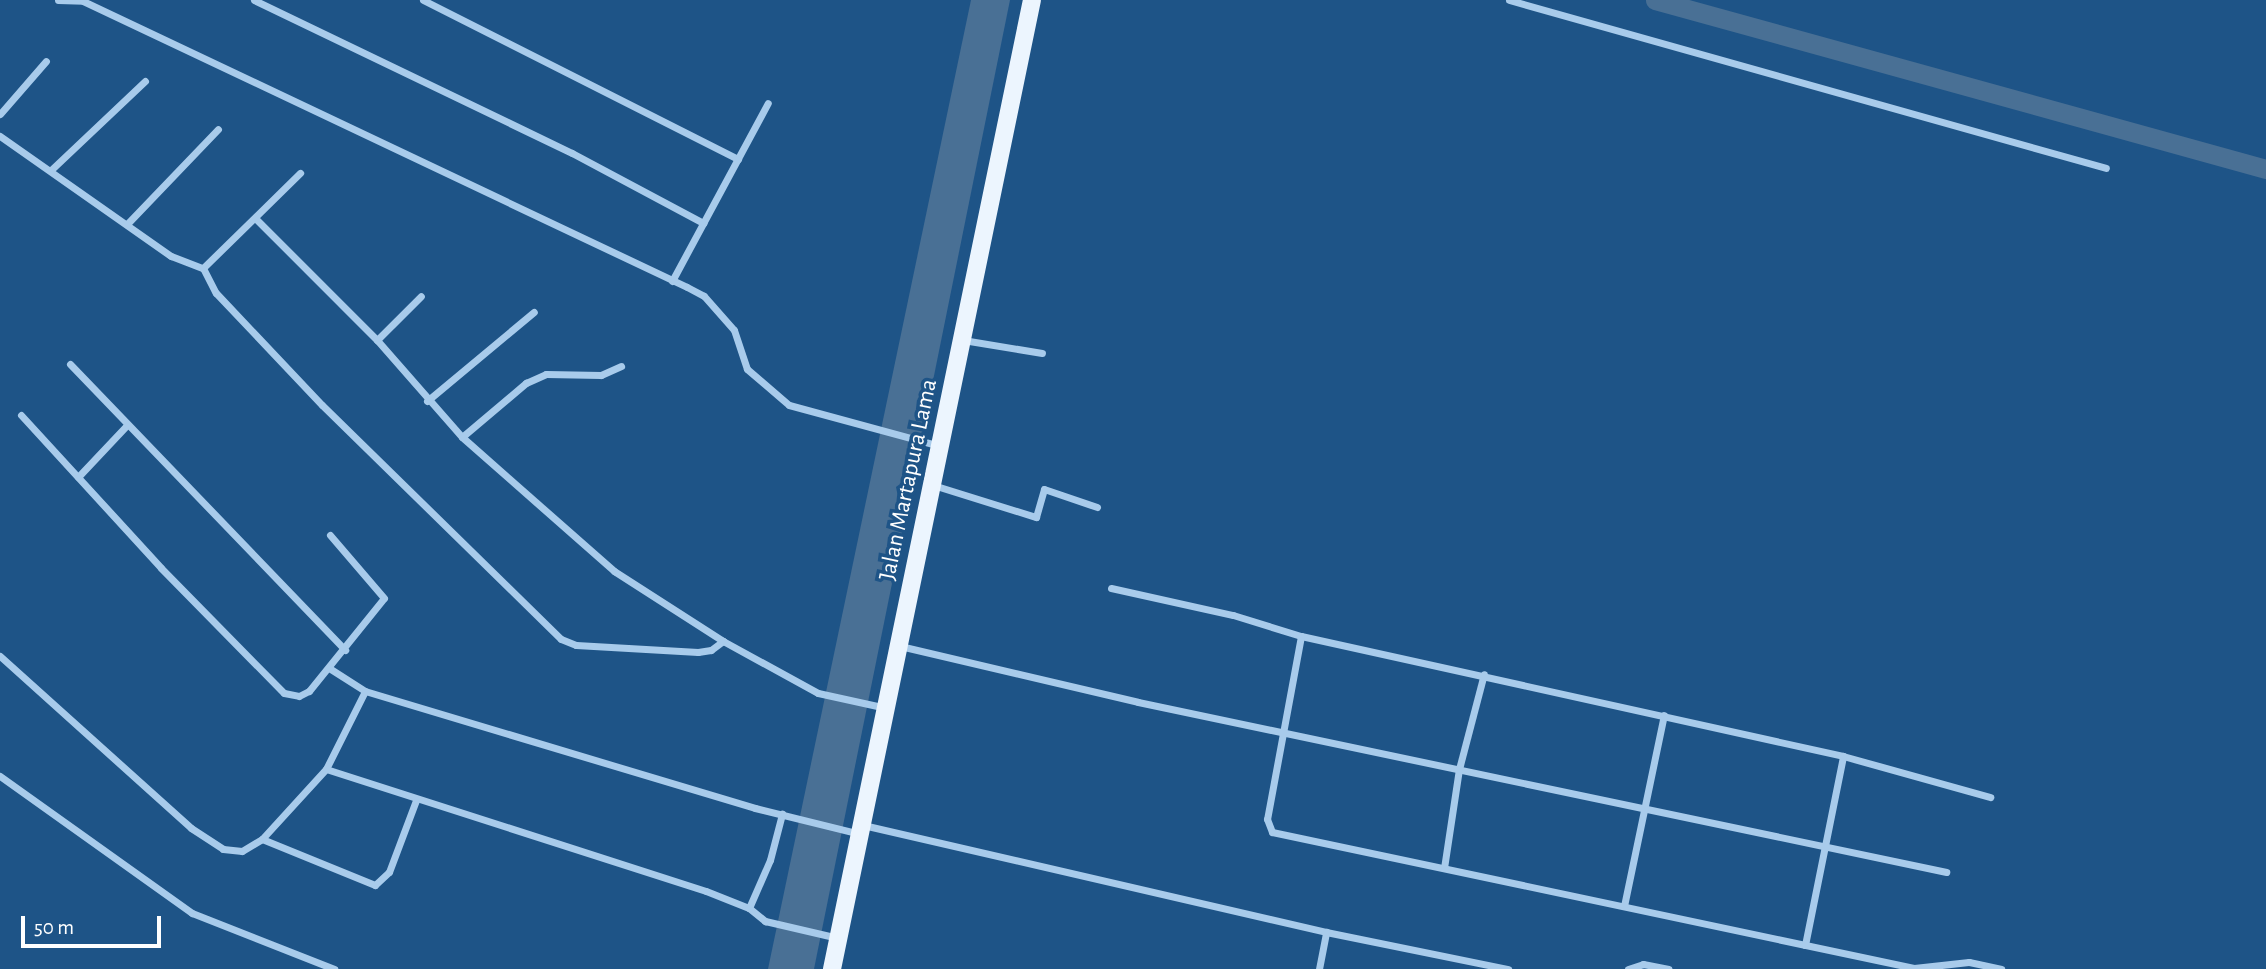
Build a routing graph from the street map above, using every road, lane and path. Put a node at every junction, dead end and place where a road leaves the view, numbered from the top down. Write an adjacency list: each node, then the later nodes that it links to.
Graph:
1 (58, 0): 2 (street)
2 (78, 0): 21 (street)
3 (254, 0): 19 (street)
4 (423, 0): 13 (street)
5 (1032, 0): 25 (main road, Jalan Martapura Lama)
6 (1509, 0): 14 (street)
7 (46, 61): 10 (street)
8 (145, 81): 15 (street)
9 (768, 103): 13 (street)
10 (0, 114)
11 (218, 129): 18 (street)
12 (0, 136): 15 (street)
13 (738, 159): 19 (street)
14 (2106, 168)
15 (52, 169): 18 (street)
16 (300, 173): 17 (street)
17 (257, 220): 20 (street); 24 (street)
18 (128, 223): 20 (street)
19 (703, 223): 21 (street)
20 (203, 268): 40 (street)
21 (671, 281): 33 (street)
22 (421, 296): 24 (street)
23 (534, 312): 29 (street)
24 (377, 340): 29 (street)
25 (963, 340): 26 (street); 33 (main road, Jalan Martapura Lama)
26 (1042, 353)
27 (70, 364): 31 (street)
28 (621, 366): 32 (street)
29 (427, 401): 32 (street)
30 (21, 415): 34 (street)
31 (127, 425): 34 (street); 42 (street)
32 (462, 437): 40 (street)
33 (935, 443): 35 (main road, Jalan Martapura Lama)
34 (78, 477): 44 (street)
35 (933, 485): 36 (street); 41 (main road, Jalan Martapura Lama)
36 (1097, 507)
37 (330, 535): 42 (street)
38 (1111, 589): 39 (street)
39 (1301, 636): 45 (street); 49 (street)
40 (723, 641): 47 (street)
41 (900, 646): 47 (main road, Jalan Martapura Lama); 49 (street)
42 (345, 650): 44 (street)
43 (0, 656): 59 (street)
44 (329, 668): 46 (street)
45 (1484, 674): 48 (street); 52 (street)
46 (365, 691): 51 (street); 57 (street)
47 (881, 707): 58 (main road, Jalan Martapura Lama)
48 (1664, 715): 50 (street); 56 (street)
49 (1285, 732): 52 (street); 61 (street)
50 (1843, 755): 54 (street); 60 (street)
51 (326, 769): 55 (street); 59 (street)
52 (1459, 769): 56 (street); 61 (street)
53 (0, 776): 68 (street)
54 (1990, 797)
55 (416, 800): 59 (street); 64 (street)
56 (1643, 810): 60 (street); 63 (street)
57 (786, 815): 58 (street); 64 (street)
58 (858, 830): 65 (street); 66 (main road, Jalan Martapura Lama)
59 (262, 839)
60 (1822, 846): 62 (street); 67 (street)
61 (1444, 868): 63 (street)
62 (1946, 872)
63 (1624, 906): 67 (street)
64 (749, 908): 66 (street)
65 (1326, 932): 70 (street); 71 (street)
66 (833, 937): 69 (main road, Jalan Martapura Lama)
67 (1805, 945): 74 (street)
68 (334, 969)
69 (832, 969)
70 (1319, 969)
71 (1508, 969)
72 (1628, 969): 73 (street)
73 (1669, 969)
74 (2001, 969)

